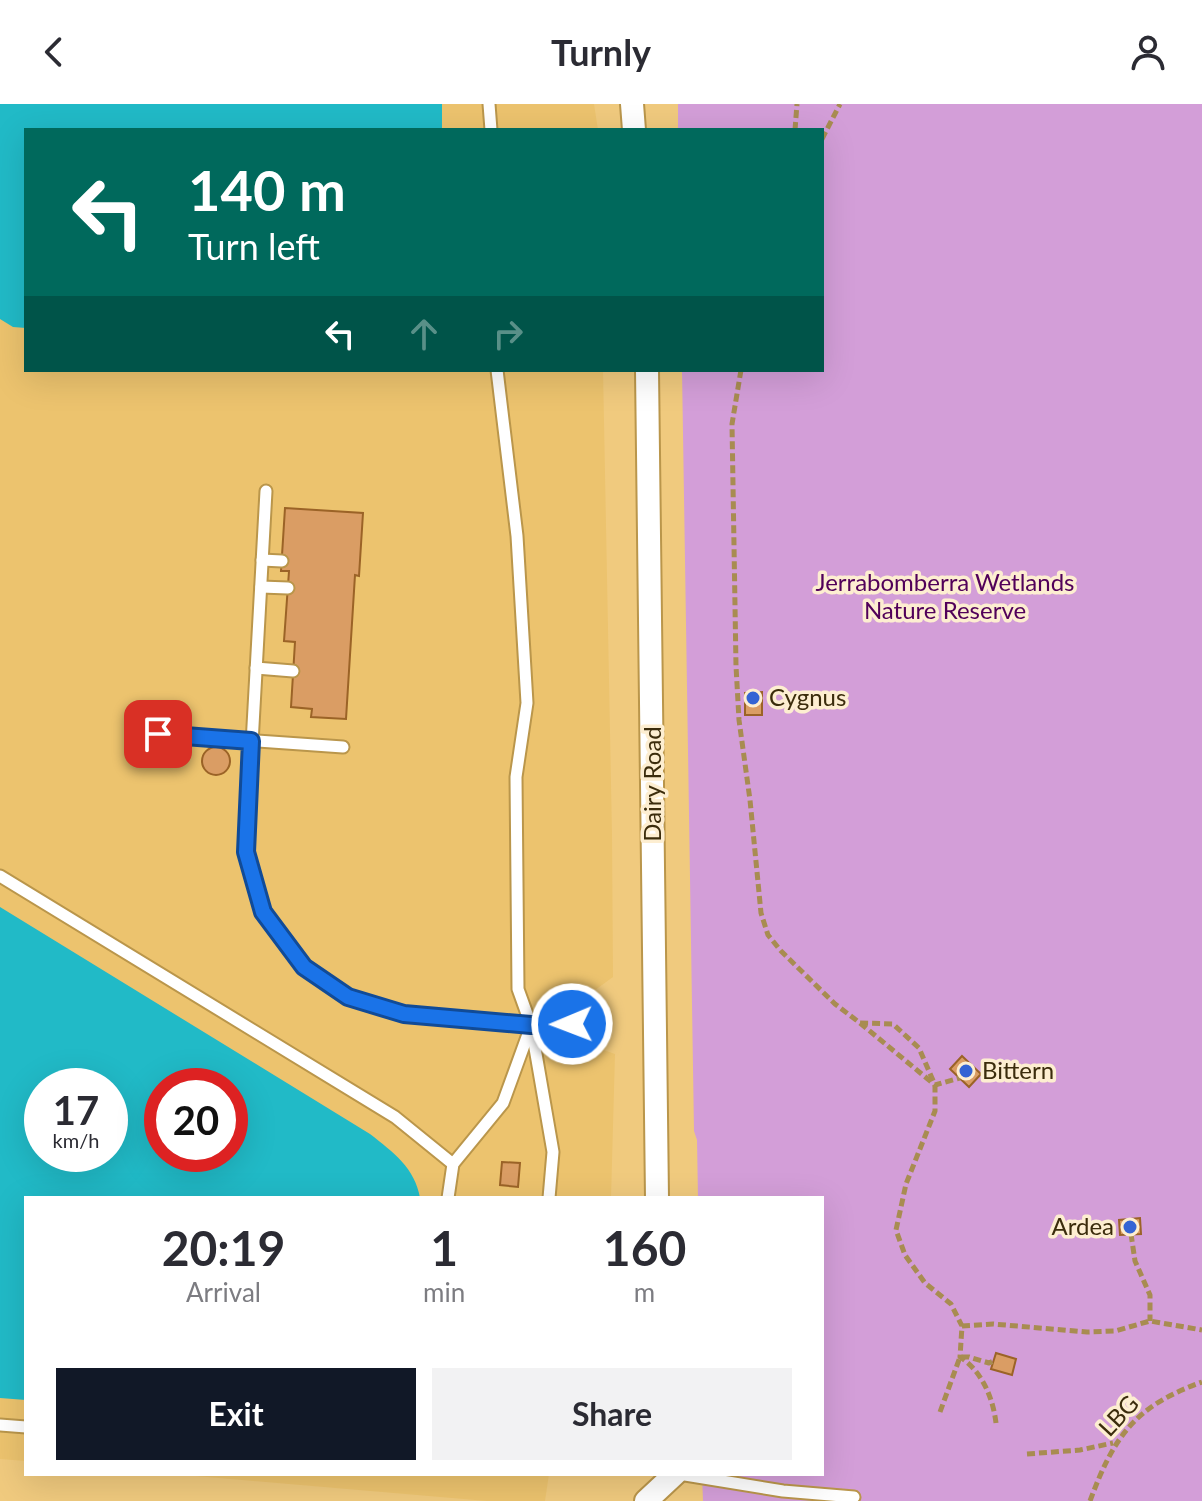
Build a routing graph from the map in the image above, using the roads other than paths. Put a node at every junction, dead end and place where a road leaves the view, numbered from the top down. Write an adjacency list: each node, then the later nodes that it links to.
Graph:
1 (489, 104): 3 (lane)
2 (632, 104): 4 (street)
3 (491, 128)
4 (634, 128)
5 (497, 372): 19 (lane)
6 (647, 372): 23 (street, Dairy Road)
7 (266, 491): 8 (lane)
8 (262, 560): 9 (lane); 10 (lane)
9 (282, 561)
10 (261, 587): 11 (lane); 12 (lane)
11 (288, 588)
12 (256, 668): 13 (lane); 15 (lane)
13 (293, 671)
14 (158, 734): 15 (lane)
15 (251, 741): 16 (lane); 19 (lane)
16 (343, 747)
17 (0, 876): 20 (lane)
18 (572, 1024): 19 (lane)
19 (531, 1025): 20 (lane); 22 (lane)
20 (453, 1164): 21 (lane)
21 (448, 1196)
22 (549, 1196)
23 (657, 1196)
24 (0, 1425): 25 (lane)
25 (24, 1427)
26 (675, 1476): 29 (street)
27 (689, 1476): 28 (lane)
28 (854, 1497)
29 (646, 1501)

